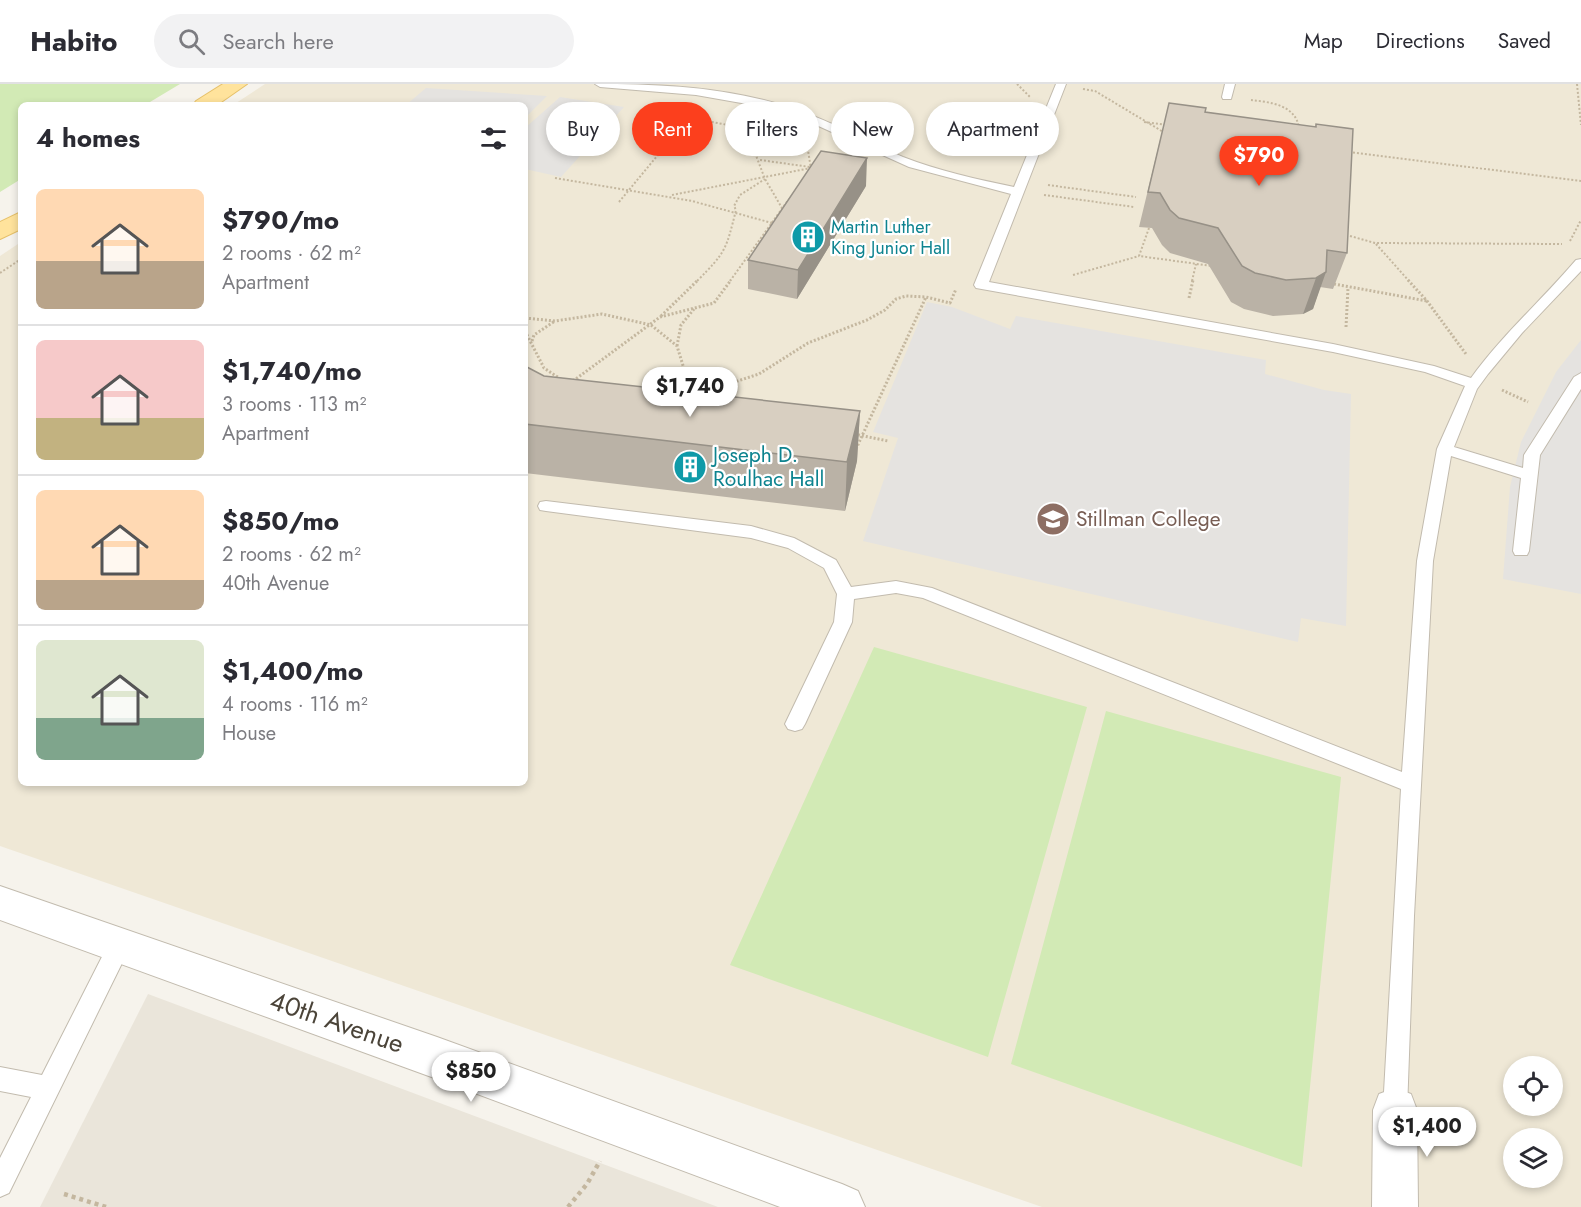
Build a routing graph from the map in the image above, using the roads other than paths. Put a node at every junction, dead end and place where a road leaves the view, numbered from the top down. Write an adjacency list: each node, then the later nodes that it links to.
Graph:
1 (237, 84): 6 (main road)
2 (600, 84): 7 (lane)
3 (1061, 84): 7 (lane)
4 (1230, 84): 5 (lane)
5 (1227, 97)
6 (208, 102)
7 (1018, 192): 12 (lane)
8 (18, 221): 9 (main road)
9 (0, 232)
10 (1579, 267): 12 (lane)
11 (1581, 377): 14 (lane)
12 (1474, 384): 13 (lane)
13 (1445, 449): 14 (lane); 19 (lane)
14 (1529, 475): 16 (lane)
15 (546, 506): 17 (lane)
16 (1521, 551)
17 (846, 594): 18 (lane); 19 (lane)
18 (795, 724)
19 (1411, 784): 24 (lane)
20 (0, 903): 21 (street, 40th Avenue)
21 (119, 946): 23 (lane); 26 (street, 40th Avenue)
22 (0, 1079): 23 (lane)
23 (48, 1088): 25 (lane)
24 (1395, 1110): 27 (street)
25 (0, 1184)
26 (842, 1207)
27 (1395, 1207)

